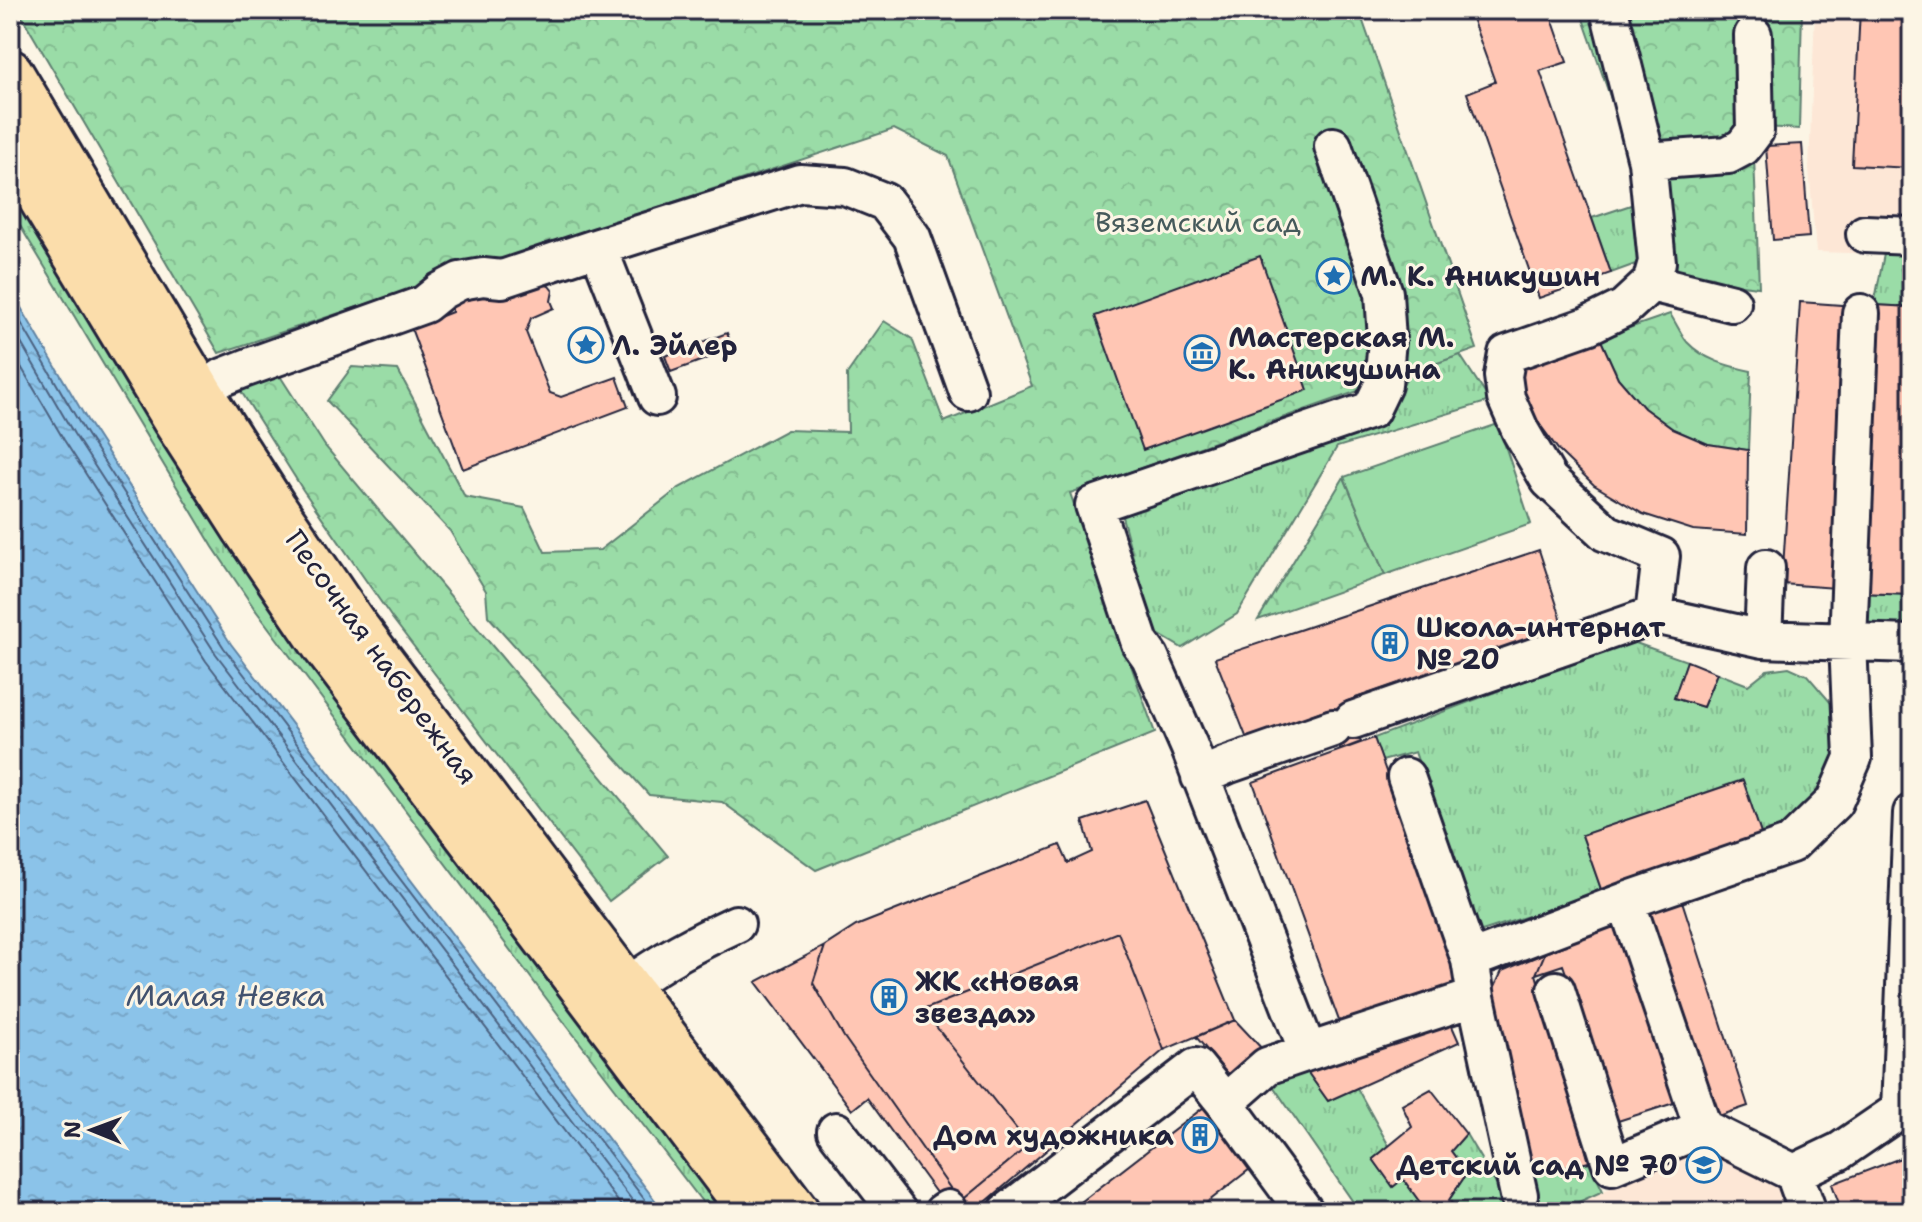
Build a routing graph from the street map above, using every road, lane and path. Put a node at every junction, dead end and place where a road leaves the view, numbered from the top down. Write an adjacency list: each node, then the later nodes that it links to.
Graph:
1 (1609, 10): 6 (lane)
2 (1753, 35): 6 (lane)
3 (10, 72): 13 (main road, Песочная набережная)
4 (1333, 146): 21 (lane)
5 (10, 147): 37 (main road, Песочная набережная)
6 (1647, 161): 10 (lane)
7 (1865, 234): 8 (lane)
8 (1912, 236)
9 (598, 247): 13 (lane); 14 (lane); 15 (lane)
10 (1651, 283): 11 (lane); 17 (lane)
11 (1732, 303)
12 (1861, 313): 19 (lane)
13 (200, 392): 27 (main road, Песочная набережная)
14 (968, 392)
15 (657, 397)
16 (1766, 568): 18 (lane)
17 (1654, 615): 18 (lane); 21 (lane)
18 (1763, 639): 19 (lane)
19 (1848, 642): 20 (lane); 24 (lane)
20 (1912, 644)
21 (1200, 777): 30 (lane)
22 (1406, 777): 26 (lane)
23 (1912, 813): 32 (lane)
24 (1626, 901): 26 (lane); 33 (lane)
25 (736, 924): 27 (lane)
26 (1470, 960): 29 (lane)
27 (626, 987): 38 (main road, Песочная набережная)
28 (1556, 990): 33 (lane)
29 (1476, 997): 30 (lane); 36 (lane)
30 (1308, 1052): 31 (lane)
31 (1225, 1103): 40 (lane); 41 (lane)
32 (1906, 1110): 35 (lane)
33 (1703, 1128): 35 (lane)
34 (836, 1131): 39 (lane)
35 (1794, 1173): 42 (lane)
36 (1519, 1195)
37 (752, 1212)
38 (797, 1212)
39 (898, 1212)
40 (1007, 1212)
41 (1305, 1212)
42 (1808, 1212)

